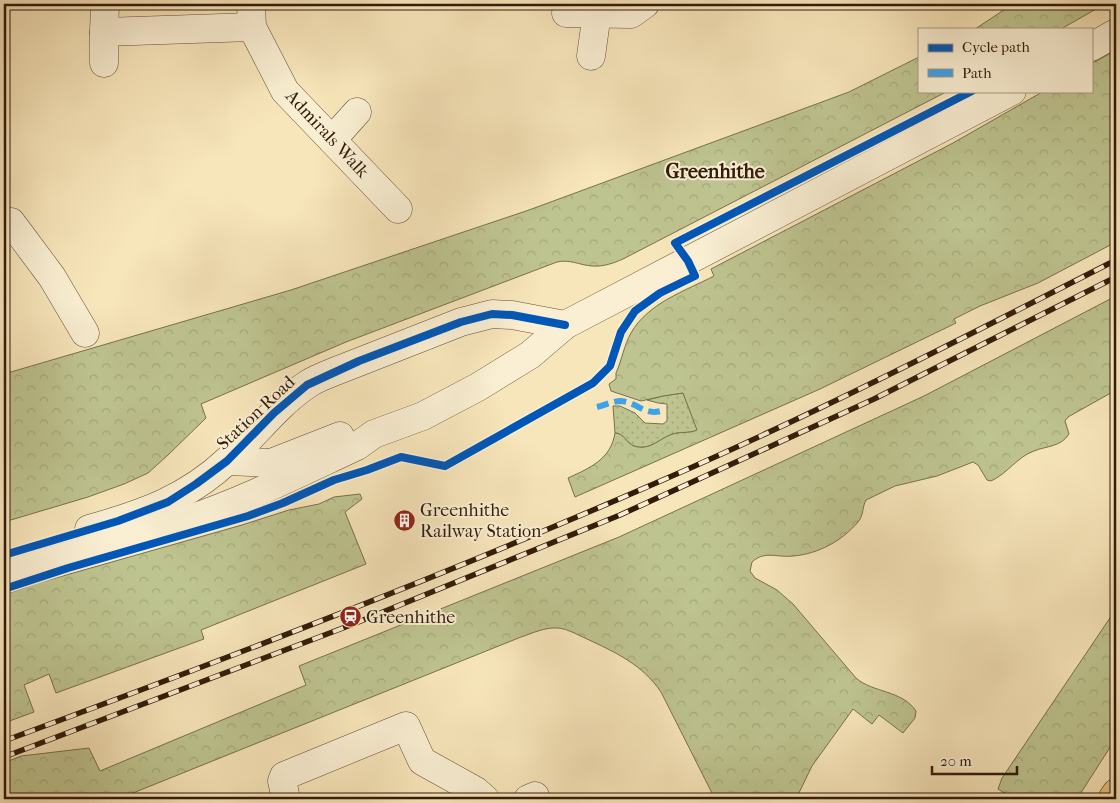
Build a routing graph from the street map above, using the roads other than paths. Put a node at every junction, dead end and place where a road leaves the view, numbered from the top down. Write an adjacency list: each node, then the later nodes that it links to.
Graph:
1 (105, 4): 6 (street)
2 (645, 4): 4 (street)
3 (566, 13): 4 (street)
4 (597, 13): 9 (street)
5 (252, 15): 6 (street, Admirals Walk); 13 (street, Admirals Walk)
6 (104, 32): 10 (street)
7 (1116, 33): 8 (street)
8 (1092, 46)
9 (591, 56)
10 (104, 63)
11 (1010, 92): 16 (street)
12 (357, 112): 13 (street)
13 (332, 140): 14 (street, Admirals Walk)
14 (398, 209)
15 (6, 220): 17 (street)
16 (565, 325): 18 (street, Station Road); 19 (street, Station Road)
17 (85, 334)
18 (374, 434): 19 (street, Station Road); 21 (street, Station Road)
19 (227, 461): 20 (street, Station Road)
20 (4, 555)
21 (4, 575)
22 (1116, 793): 25 (main road)
23 (286, 799): 24 (street)
24 (485, 799)
25 (1112, 799)

